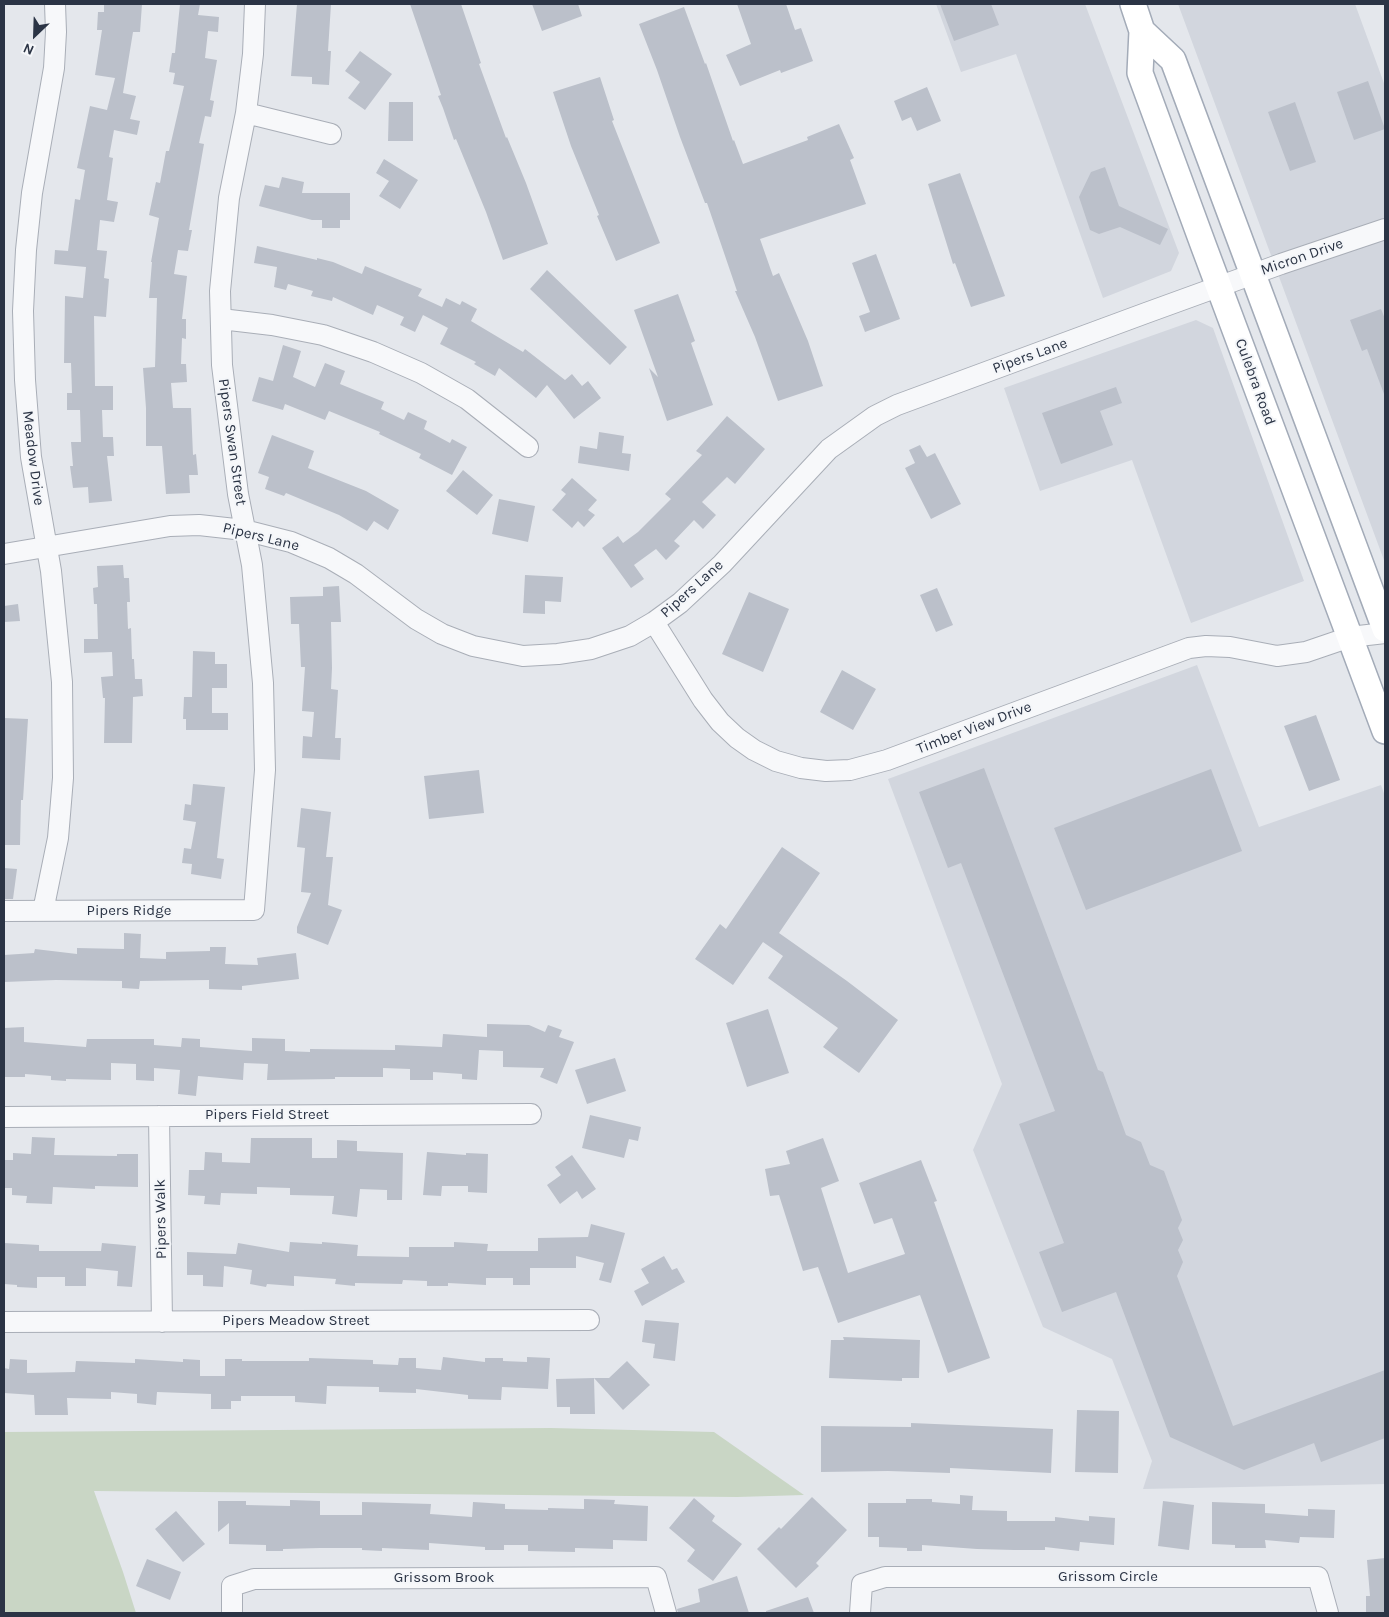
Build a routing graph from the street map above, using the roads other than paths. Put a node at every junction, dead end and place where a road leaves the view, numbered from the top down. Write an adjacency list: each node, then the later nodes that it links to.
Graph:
1 (55, 4): 13 (street, Meadow Drive)
2 (255, 4): 5 (street, Pipers Swan Street)
3 (1133, 4): 4 (main road, Culebra Road)
4 (1142, 31): 8 (main road, Culebra Road); 9 (main road, Culebra Road)
5 (246, 113): 6 (street); 10 (street, Pipers Swan Street)
6 (331, 134)
7 (1385, 229): 8 (street, Micron Drive)
8 (1252, 274): 9 (street, Micron Drive); 15 (main road, Culebra Road)
9 (1220, 286): 16 (street, Pipers Lane); 17 (main road, Culebra Road)
10 (221, 319): 11 (street); 12 (street, Pipers Swan Street)
11 (528, 447)
12 (244, 530): 13 (street, Pipers Lane); 16 (street, Pipers Lane); 19 (street, Pipers Swan Street)
13 (46, 546): 14 (street, Pipers Lane); 21 (street, Meadow Drive)
14 (4, 554)
15 (1384, 621): 17 (street, Timber View Drive)
16 (654, 622): 17 (street, Timber View Drive)
17 (1350, 637): 18 (main road, Culebra Road)
18 (1385, 731)
19 (254, 910): 21 (street, Pipers Ridge)
20 (4, 911): 21 (street, Pipers Ridge)
21 (43, 911)
22 (531, 1114): 23 (street, Pipers Field Street)
23 (160, 1116): 24 (street, Pipers Field Street); 27 (street, Pipers Walk)
24 (4, 1117)
25 (589, 1320): 27 (street, Pipers Meadow Street)
26 (4, 1322): 27 (street, Pipers Meadow Street)
27 (162, 1322)
28 (232, 1613): 29 (street, Grissom Brook)
29 (666, 1613)
30 (860, 1613): 31 (street, Grissom Circle)
31 (1328, 1613)

